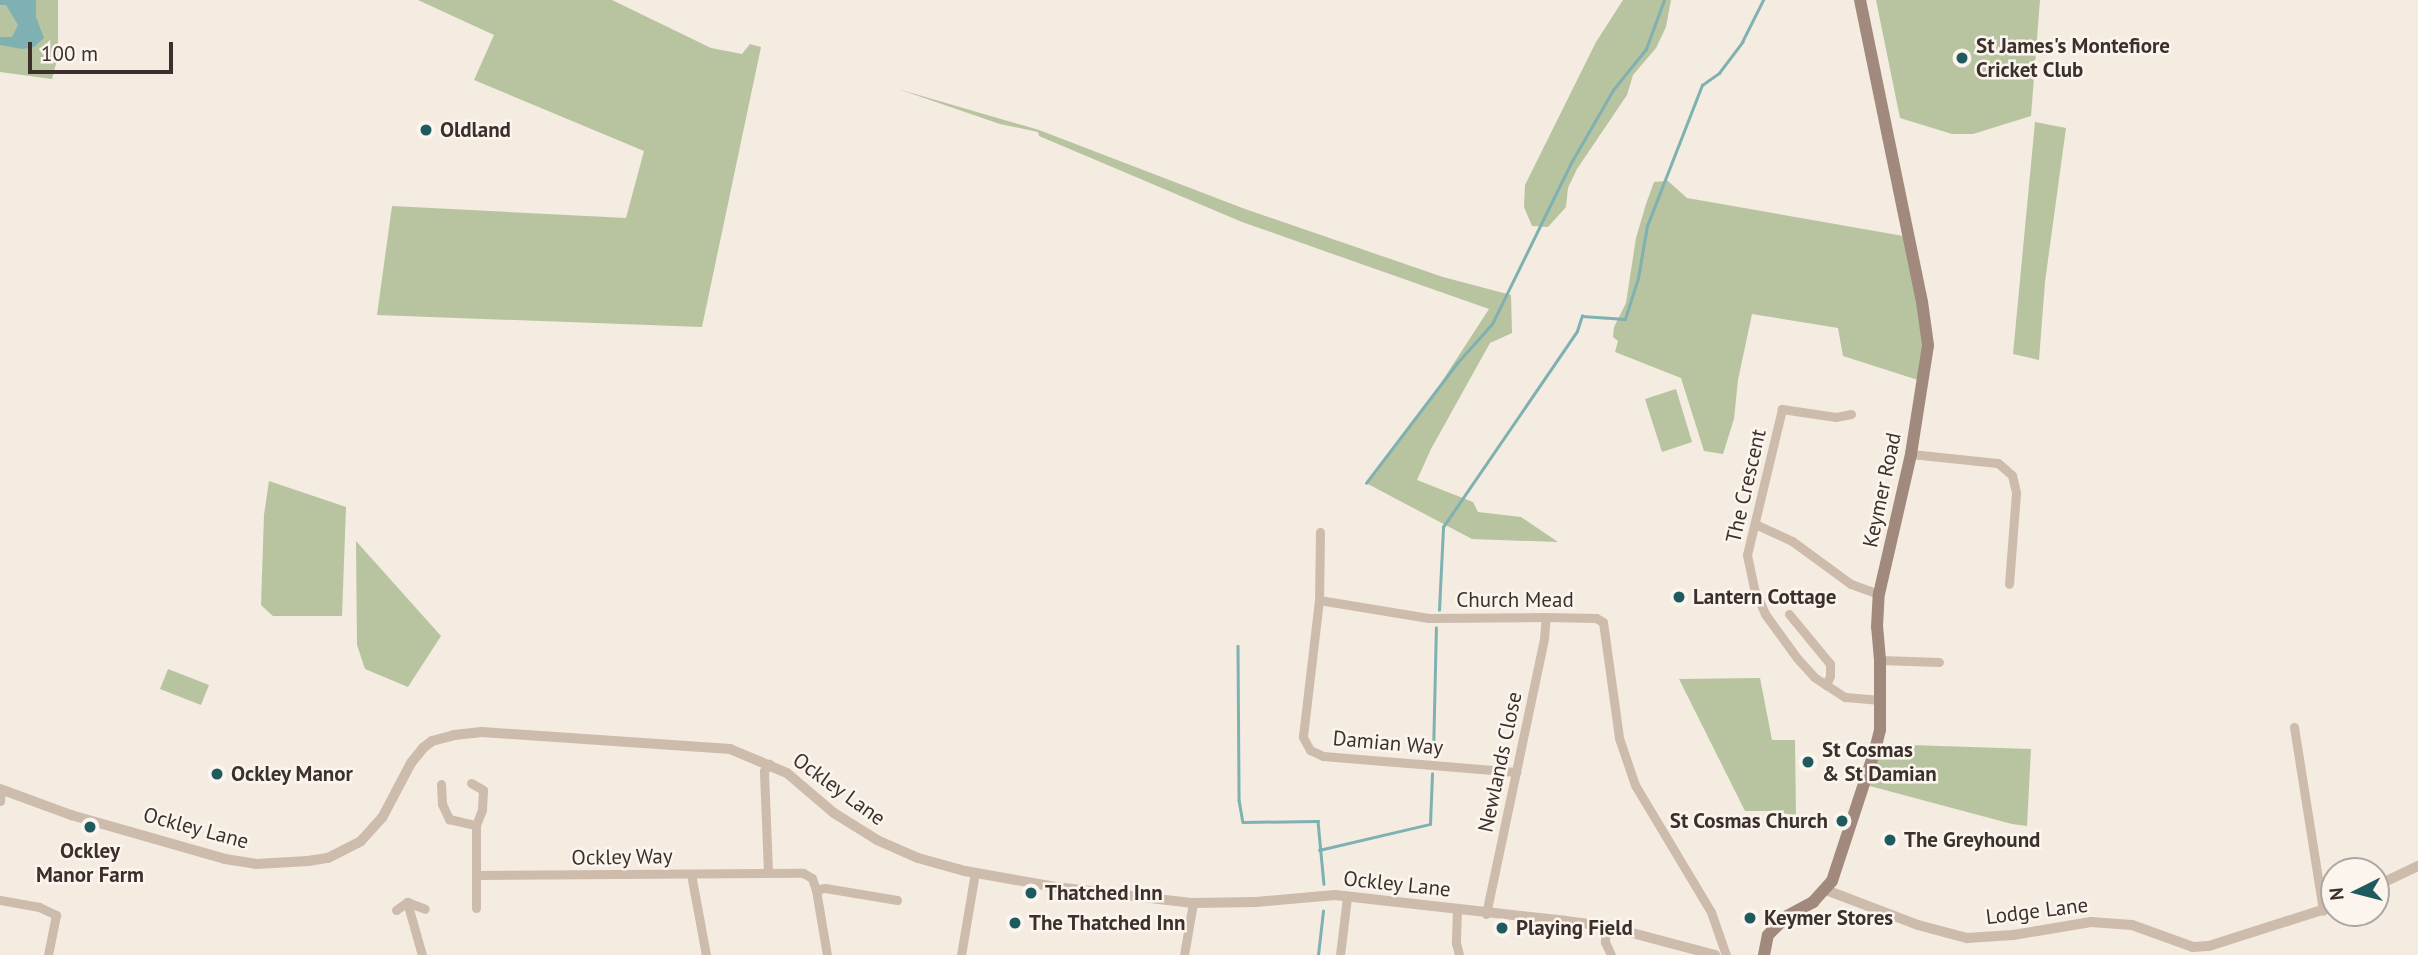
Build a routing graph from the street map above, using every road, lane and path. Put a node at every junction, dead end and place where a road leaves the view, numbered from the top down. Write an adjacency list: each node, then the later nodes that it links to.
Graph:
1 (1860, 0): 3 (main road, Keymer Road)
2 (1851, 414): 4 (street, The Crescent)
3 (1911, 454): 6 (street); 7 (main road, Keymer Road)
4 (1755, 524): 7 (street); 13 (street, The Crescent)
5 (1320, 532): 8 (street, Damian Way)
6 (2009, 584)
7 (1879, 594): 11 (main road, Keymer Road)
8 (1319, 600): 10 (street, Church Mead); 17 (street, Damian Way)
9 (1789, 614): 13 (street)
10 (1546, 617): 17 (street, Newlands Close); 54 (street, Church Mead)
11 (1880, 660): 12 (street); 14 (main road, Keymer Road)
12 (1939, 662)
13 (1826, 685): 14 (street, The Crescent)
14 (1880, 700): 30 (main road, Keymer Road)
15 (2294, 727): 22 (street)
16 (769, 764): 20 (street, Ockley Lane); 24 (street); 25 (street, Ockley Lane)
17 (1516, 772): 41 (street, Newlands Close)
18 (471, 783): 21 (street)
19 (441, 784): 21 (street)
20 (0, 793)
21 (476, 825): 27 (street)
22 (2320, 861)
23 (2418, 866): 28 (street)
24 (768, 872): 26 (street, Ockley Way); 29 (street, Ockley Way)
25 (975, 872): 35 (street, Ockley Lane); 49 (street)
26 (691, 874): 27 (street, Ockley Way); 47 (street)
27 (477, 875): 36 (street)
28 (2390, 879)
29 (816, 890): 33 (street); 48 (street)
30 (1826, 890): 43 (street, Lodge Lane); 55 (main road)
31 (1347, 897): 35 (street, Ockley Lane); 39 (street, Ockley Lane); 44 (street)
32 (0, 900): 45 (street)
33 (897, 900)
34 (407, 902): 37 (street); 38 (street); 46 (street)
35 (1193, 903): 50 (street)
36 (476, 908)
37 (425, 909)
38 (396, 910)
39 (1457, 910): 41 (street, Ockley Lane); 51 (street)
40 (2320, 911): 43 (street, Lodge Lane)
41 (1486, 914): 42 (street, Ockley Lane)
42 (1606, 926): 52 (street); 53 (street, Ockley Lane)
43 (2201, 951)
44 (1342, 953)
45 (48, 955)
46 (422, 955)
47 (706, 955)
48 (827, 955)
49 (961, 955)
50 (1184, 955)
51 (1459, 955)
52 (1611, 955)
53 (1715, 955)
54 (1726, 955)
55 (1764, 955)

